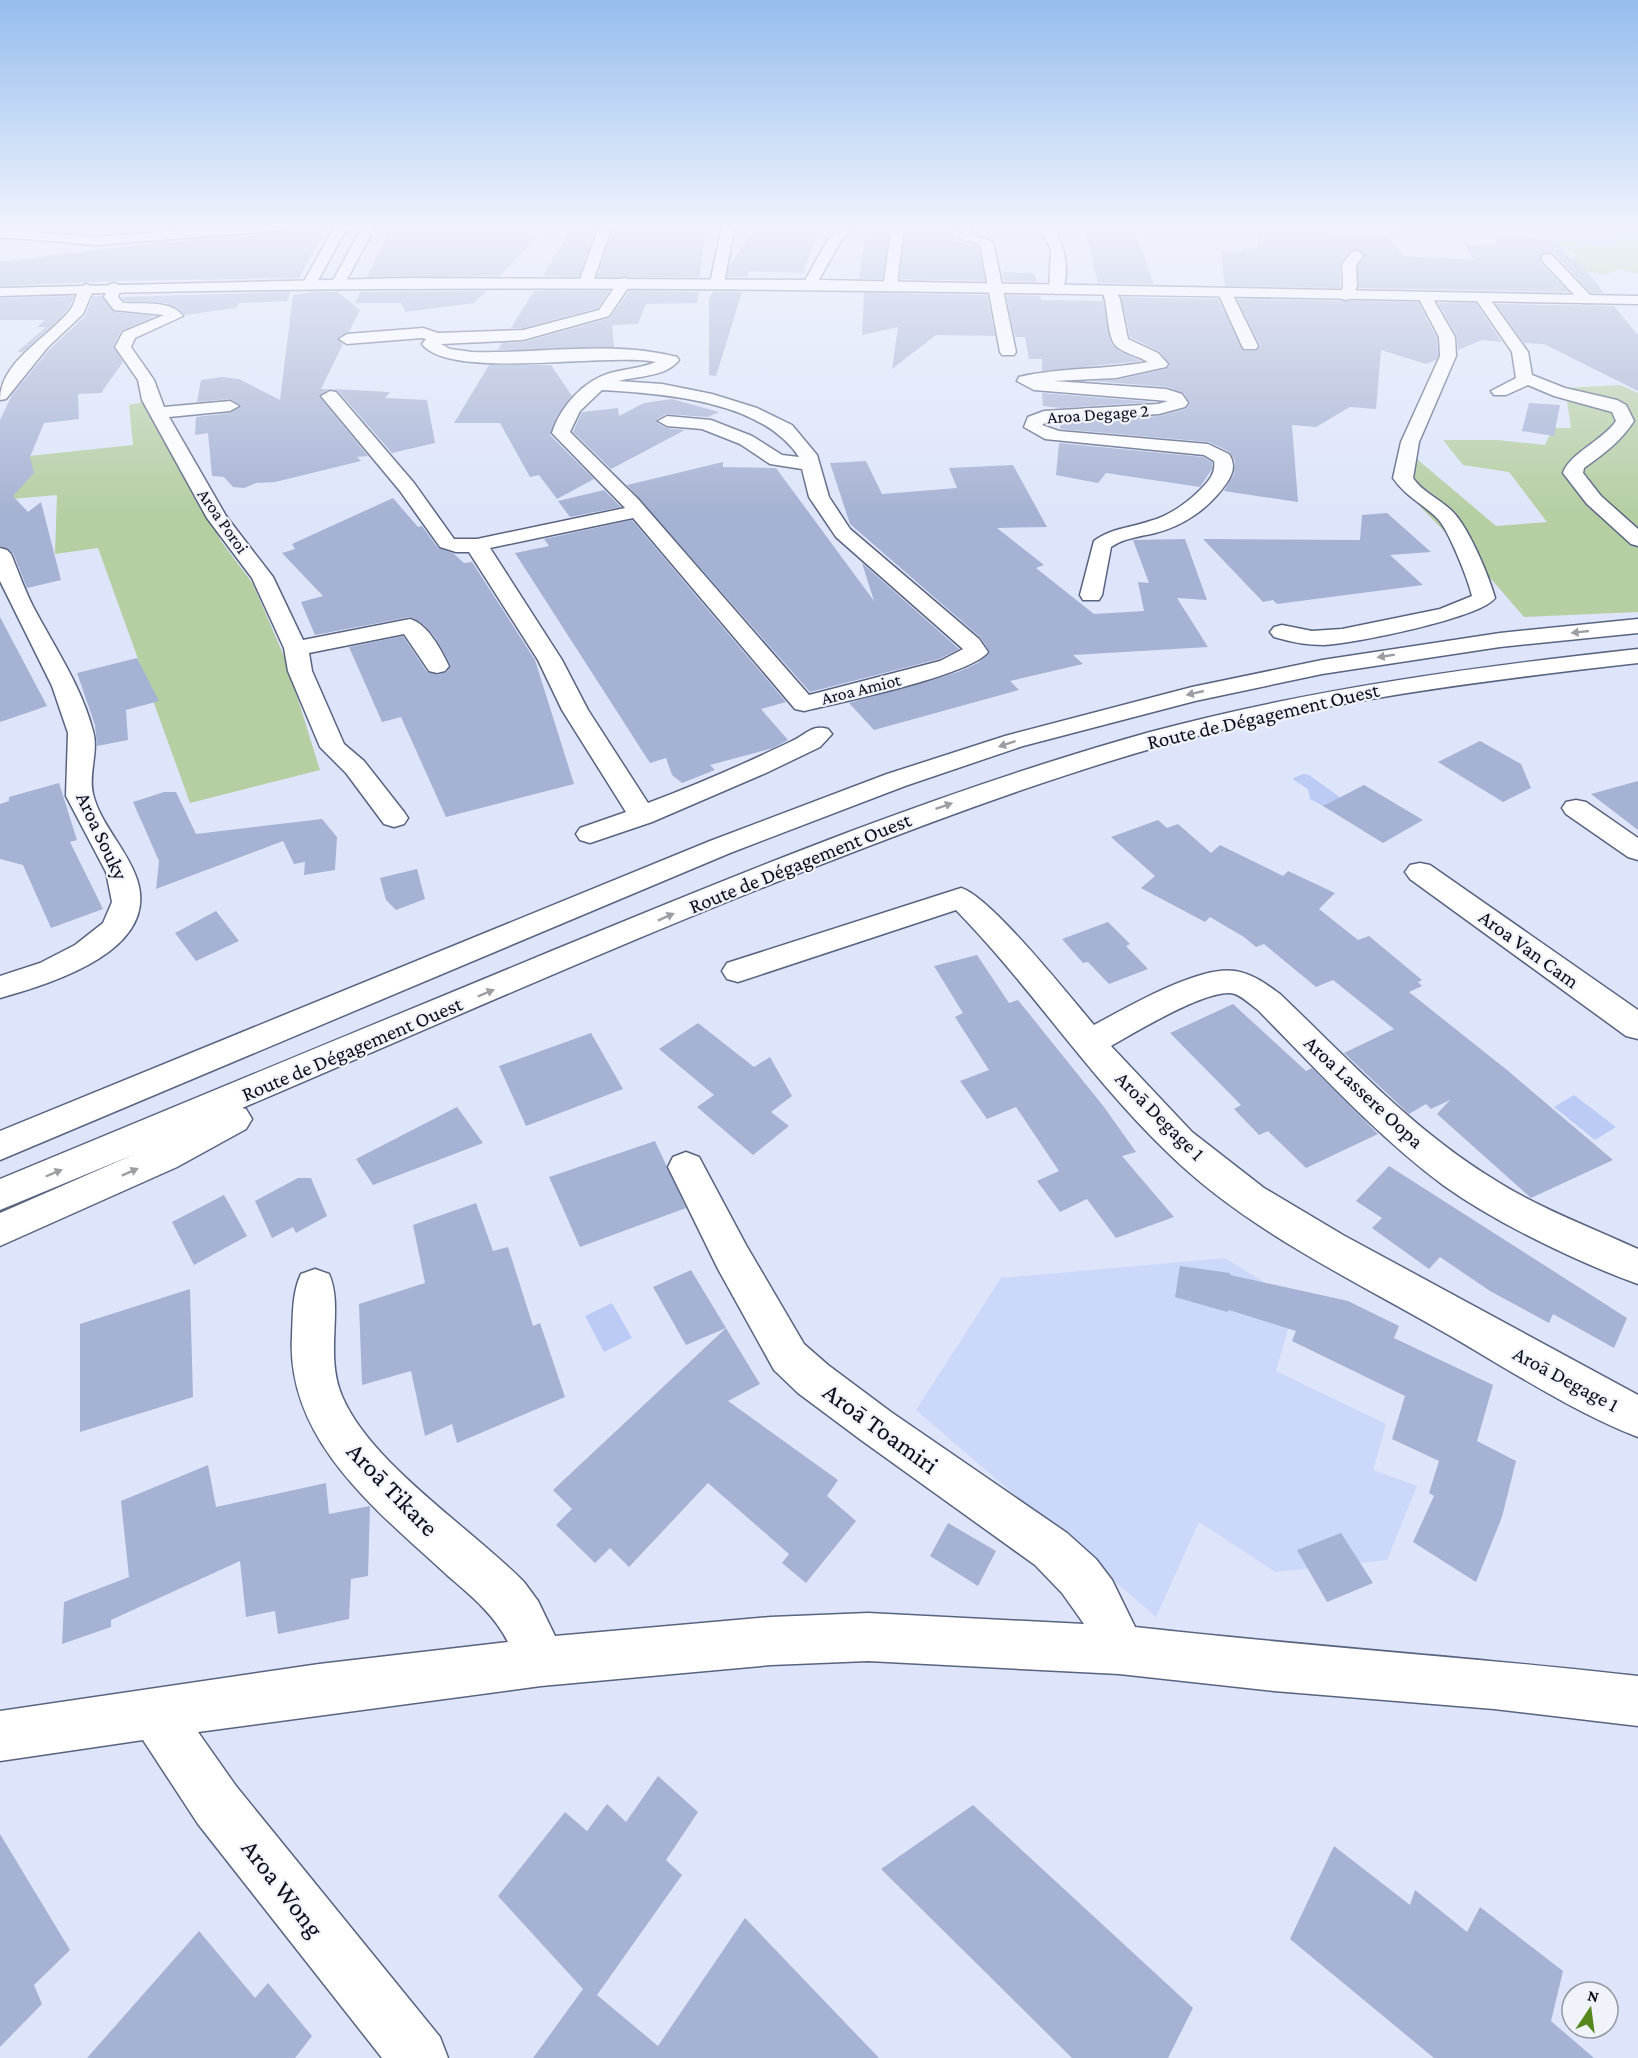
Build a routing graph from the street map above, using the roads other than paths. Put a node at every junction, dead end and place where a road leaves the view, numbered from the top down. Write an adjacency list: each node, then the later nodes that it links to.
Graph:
1 (66, 322): 14 (main road)
2 (160, 322): 20 (main road, Aroa Poroi)
3 (574, 322): 9 (main road)
4 (1001, 322): 12 (main road)
5 (1117, 322): 27 (main road, Aroa Degage 2)
6 (1239, 322): 11 (main road)
7 (1439, 322): 29 (main road)
8 (1499, 322): 13 (main road)
9 (436, 338): 10 (main road); 15 (main road, Aroa Amiot)
10 (347, 339)
11 (1250, 346)
12 (1008, 352)
13 (1525, 378): 16 (main road); 24 (main road)
14 (6, 380): 17 (main road)
15 (599, 385): 22 (main road, Aroa Amiot); 23 (main road, Aroa Amiot)
16 (1500, 391)
17 (0, 395)
18 (330, 396): 25 (main road)
19 (230, 406): 20 (main road)
20 (159, 413): 30 (main road, Aroa Poroi)
21 (667, 421): 22 (main road)
22 (810, 464): 23 (main road, Aroa Amiot)
23 (638, 511): 25 (main road)
24 (1638, 540)
25 (480, 545): 35 (main road)
26 (0, 554): 41 (main road, Aroa Souky)
27 (1091, 595)
28 (1638, 626): 45 (main road, Route de Dégagement Ouest, one-way to 45)
29 (1282, 632)
30 (296, 648): 32 (main road); 36 (main road, Aroa Poroi)
31 (1638, 656): 43 (main road, Route de Dégagement Ouest, one-way to 31)
32 (437, 666)
33 (819, 734): 35 (main road)
34 (1576, 808): 38 (main road)
35 (642, 816): 37 (main road)
36 (394, 818)
37 (590, 834)
38 (1638, 851)
39 (1420, 872): 42 (main road, Aroa Van Cam)
40 (738, 971): 44 (main road, Aroā Degage 1)
41 (0, 987)
42 (1638, 1027)
43 (382, 1036): 47 (main road, Route de Dégagement Ouest, one-way to 43); 48 (main road, one-way to 43)
44 (1091, 1042): 49 (main road, Aroa Lassere Oopa); 51 (main road, Aroā Degage 1)
45 (0, 1146)
46 (686, 1167): 52 (main road, Aroā Toamiri)
47 (0, 1195)
48 (0, 1230)
49 (1638, 1267)
50 (315, 1286): 53 (main road, Aroā Tikare)
51 (1638, 1418)
52 (1119, 1650): 53 (main road); 54 (main road)
53 (540, 1662): 55 (main road)
54 (1638, 1701)
55 (155, 1713): 56 (main road); 57 (main road, Aroa Wong)
56 (0, 1736)
57 (419, 2058)

